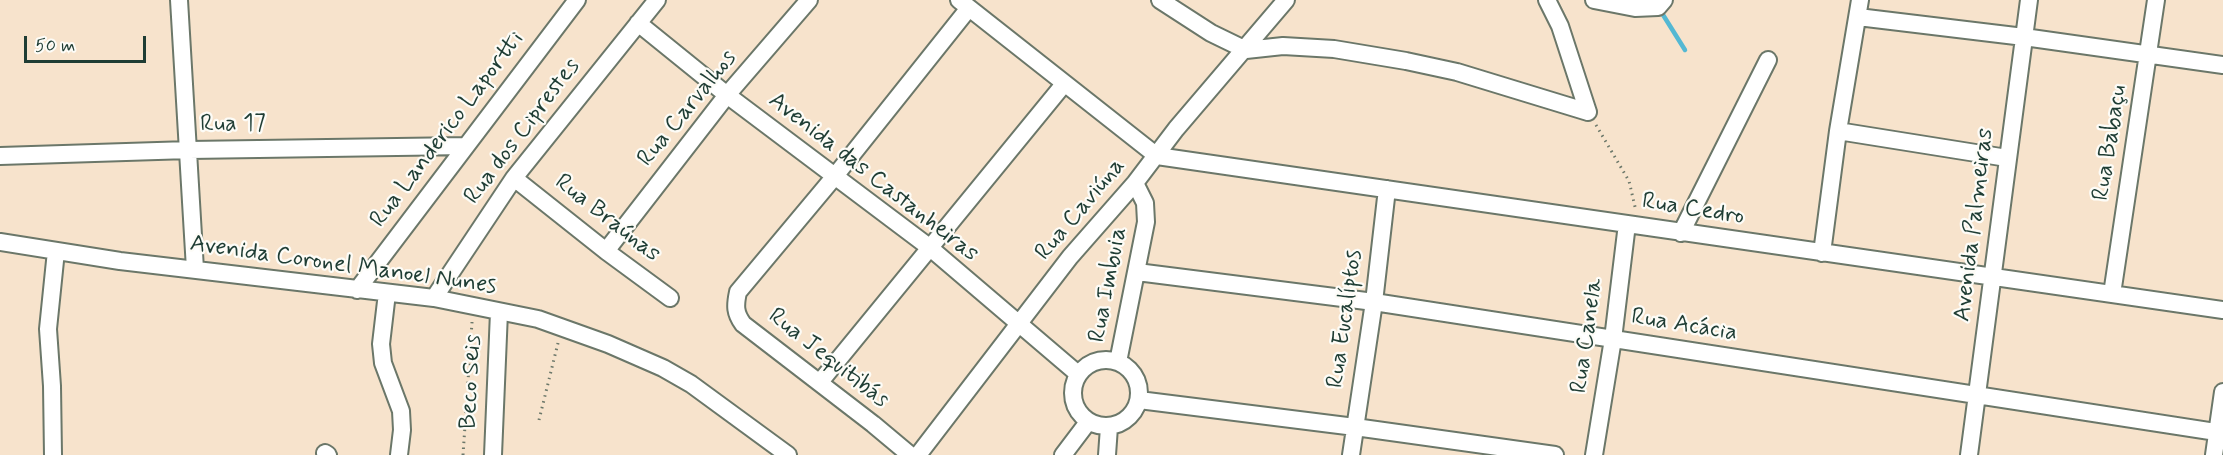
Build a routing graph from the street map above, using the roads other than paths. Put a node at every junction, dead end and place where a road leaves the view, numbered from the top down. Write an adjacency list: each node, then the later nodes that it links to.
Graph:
1 (179, 0): 25 (street)
2 (577, 0): 24 (street, Rua Landerico Laportti)
3 (657, 0): 15 (street, Rua dos Ciprestes)
4 (809, 0): 22 (street, Rua Carvalhos)
5 (1161, 0): 17 (street)
6 (1286, 0): 17 (street, Rua Caviúna)
7 (1547, 0): 17 (street)
8 (1594, 0): 9 (street)
9 (1664, 0)
10 (1860, 0): 14 (street)
11 (2029, 0): 16 (street, Avenida Palmeiras)
12 (2156, 0): 18 (street, Rua Babaçu)
13 (964, 4): 21 (street); 29 (street)
14 (1858, 17): 16 (street); 23 (street)
15 (638, 23): 22 (street, Avenida das Castanheiras); 30 (street, Rua dos Ciprestes)
16 (2024, 37): 18 (street); 28 (street, Avenida Palmeiras)
17 (1246, 50): 27 (street, Rua Caviúna)
18 (2149, 54): 20 (street); 45 (street, Rua Babaçu)
19 (1768, 60): 34 (street)
20 (2223, 65)
21 (1064, 84): 27 (street); 36 (street)
22 (727, 95): 29 (street, Avenida das Castanheiras); 38 (street, Rua Carvalhos)
23 (1838, 131): 28 (street); 39 (street)
24 (466, 146): 25 (street, Rua 17); 43 (street, Rua Landerico Laportti)
25 (189, 150): 26 (street, Rua 17); 40 (street)
26 (0, 156)
27 (1157, 156): 31 (street, Rua Caviúna); 32 (street, Rua Cedro)
28 (2007, 158): 42 (street, Avenida Palmeiras)
29 (835, 176): 36 (street, Avenida das Castanheiras); 55 (street, Rua Jequitibás)
30 (514, 178): 38 (street, Rua Braúnas); 46 (street, Rua dos Ciprestes)
31 (1135, 183): 41 (street, Rua Imbuia); 51 (street, Rua Caviúna)
32 (1387, 189): 33 (street, Rua Cedro); 48 (street, Rua Eucalíptos)
33 (1633, 225): 34 (street, Rua Cedro); 52 (street, Rua Canela)
34 (1681, 233): 39 (street, Rua Cedro)
35 (0, 242): 37 (street, Avenida Coronel Manoel Nunes)
36 (929, 247): 51 (street, Avenida das Castanheiras); 55 (street)
37 (56, 251): 40 (street, Avenida Coronel Manoel Nunes); 63 (street)
38 (606, 251): 47 (street, Rua Braúnas)
39 (1822, 253): 42 (street, Rua Cedro)
40 (195, 269): 43 (street, Avenida Coronel Manoel Nunes)
41 (1137, 272): 48 (street, Rua Acácia); 53 (street, Rua Imbuia)
42 (1994, 277): 45 (street, Rua Cedro); 57 (street, Avenida Palmeiras)
43 (357, 290): 44 (street, Avenida Coronel Manoel Nunes)
44 (387, 293): 46 (street, Avenida Coronel Manoel Nunes); 64 (street)
45 (2112, 294): 49 (street, Rua Cedro)
46 (434, 298): 50 (street, Avenida Coronel Manoel Nunes)
47 (670, 298)
48 (1374, 302): 52 (street, Rua Acácia); 61 (street, Rua Eucalíptos)
49 (2223, 310)
50 (500, 312): 65 (street, Beco Seis); 66 (street, Avenida Coronel Manoel Nunes)
51 (1018, 324): 54 (street, Avenida das Castanheiras); 68 (street, Rua Caviúna)
52 (1613, 339): 57 (street, Rua Acácia); 73 (street, Rua Canela)
53 (1118, 362): 54 (street); 58 (street)
54 (1078, 374): 59 (street)
55 (820, 382): 67 (street, Rua Jequitibás)
56 (2223, 392): 62 (street)
57 (1978, 396): 62 (street, Rua Acácia); 74 (street, Avenida Palmeiras)
58 (1139, 400): 60 (street); 61 (street)
59 (1088, 422): 60 (street); 69 (street)
60 (1109, 427): 70 (street)
61 (1355, 427): 71 (street, Rua Eucalíptos); 72 (street)
62 (2220, 433): 75 (street)
63 (53, 455)
64 (399, 455)
65 (493, 455)
66 (788, 455)
67 (910, 455)
68 (918, 455)
69 (1063, 455)
70 (1107, 455)
71 (1351, 455)
72 (1555, 455)
73 (1594, 455)
74 (1969, 455)
75 (2214, 455)

